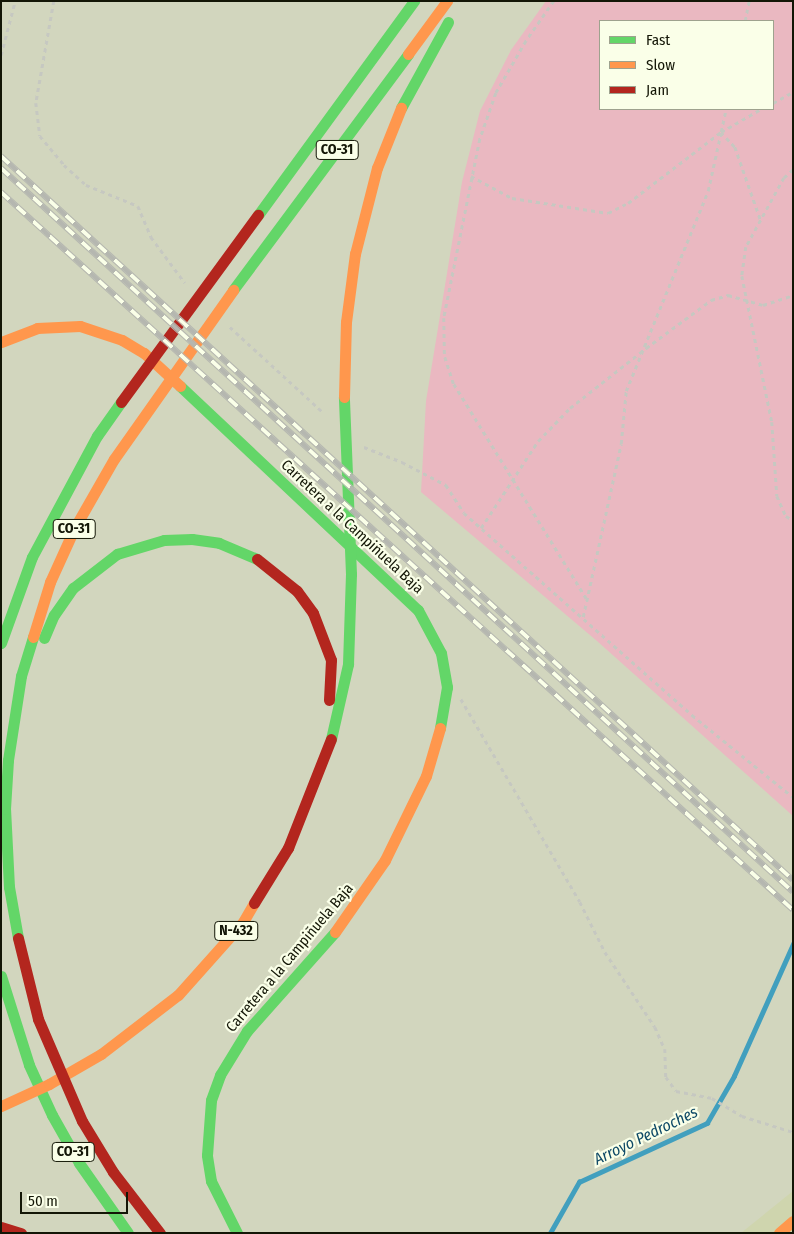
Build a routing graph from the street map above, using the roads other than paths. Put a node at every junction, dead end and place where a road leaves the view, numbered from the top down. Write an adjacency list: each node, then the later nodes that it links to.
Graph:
1 (414, 1): 5 (main road, CO-31)
2 (447, 1): 6 (main road, CO-31)
3 (458, 9): 7 (main road)
4 (1, 342): 15 (main road, Carretera a la Campiñuela Baja)
5 (1, 643)
6 (21, 676): 7 (main road); 14 (main road, CO-31)
7 (320, 768): 9 (main road, N-432)
8 (1, 976): 13 (main road, CO-31)
9 (1, 1106)
10 (793, 1221): 16 (main road)
11 (1, 1227): 12 (main road)
12 (21, 1233)
13 (128, 1233)
14 (160, 1233)
15 (237, 1233)
16 (778, 1233)

